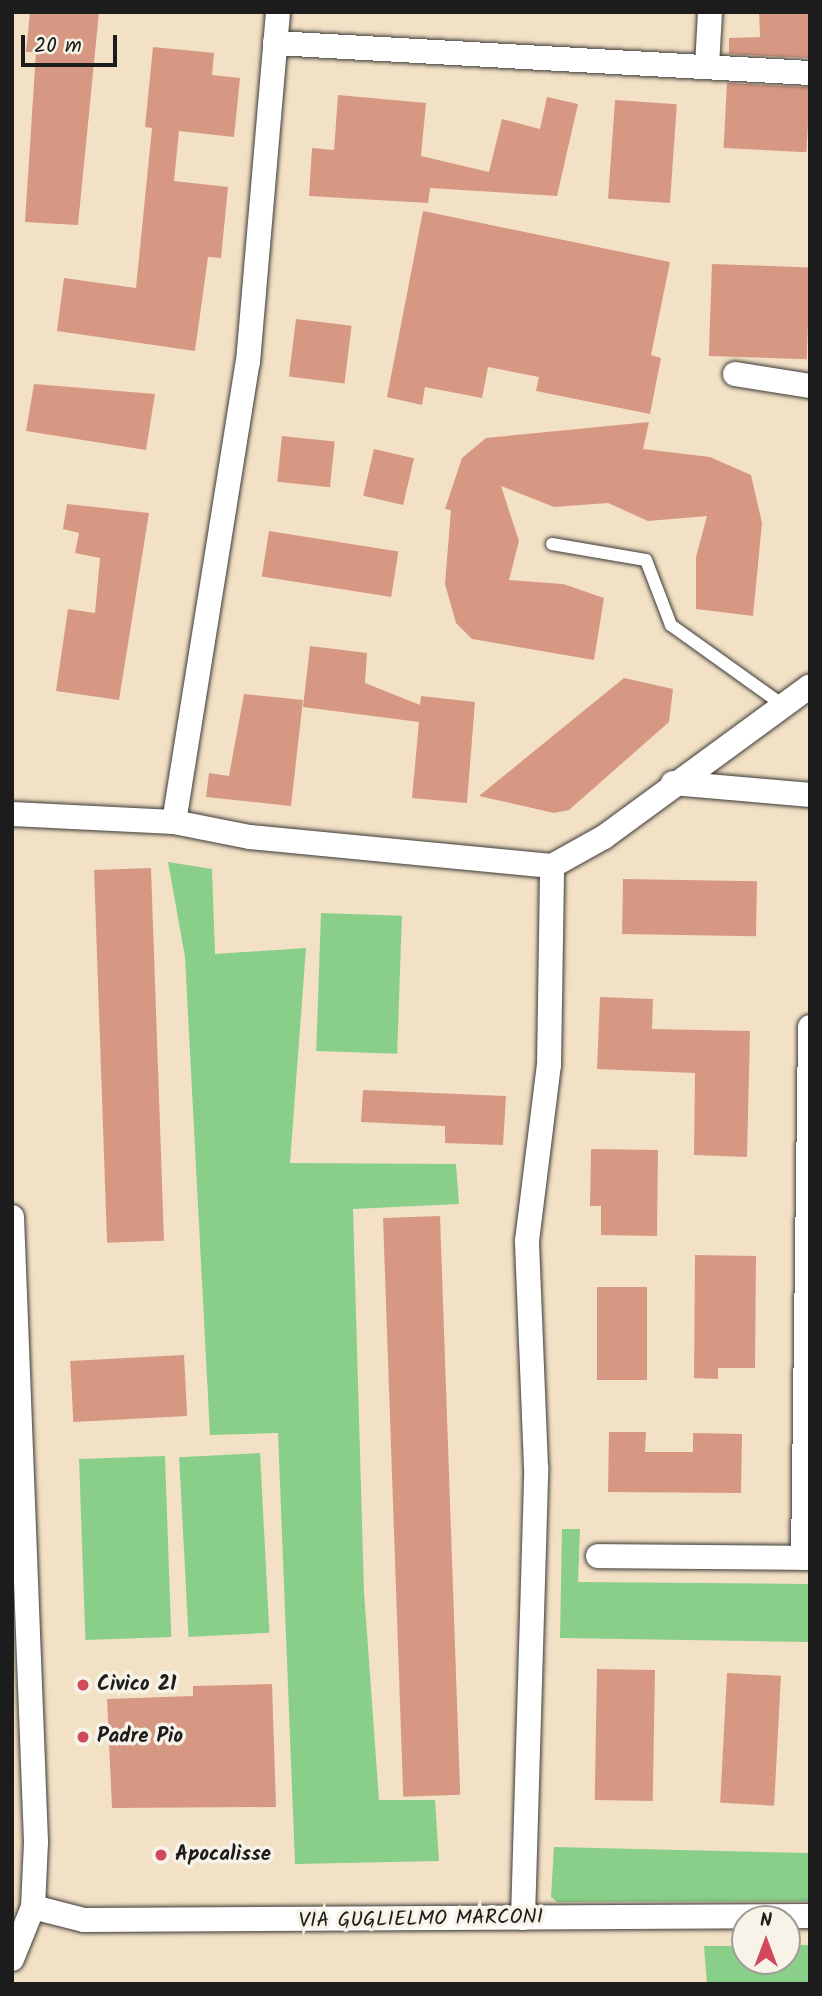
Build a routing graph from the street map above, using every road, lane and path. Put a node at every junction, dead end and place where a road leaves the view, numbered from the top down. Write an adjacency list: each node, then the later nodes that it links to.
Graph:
1 (278, 12): 3 (street)
2 (710, 12): 4 (street)
3 (275, 43): 4 (street); 14 (street)
4 (707, 66): 5 (street)
5 (810, 73)
6 (735, 374): 7 (street)
7 (810, 386)
8 (552, 544): 10 (lane)
9 (810, 686): 10 (street)
10 (780, 703): 11 (street)
11 (673, 783): 12 (street); 15 (street)
12 (810, 795)
13 (12, 814): 14 (street)
14 (174, 822): 15 (street)
15 (552, 866): 23 (street)
16 (810, 1027): 17 (street)
17 (808, 1113): 20 (street)
18 (12, 1217): 21 (street)
19 (598, 1556): 20 (street)
20 (806, 1558)
21 (33, 1907): 23 (street, VIA GUGLIELMO MARCONI); 24 (street)
22 (810, 1916): 23 (street, VIA GUGLIELMO MARCONI)
23 (523, 1918)
24 (12, 1959)

